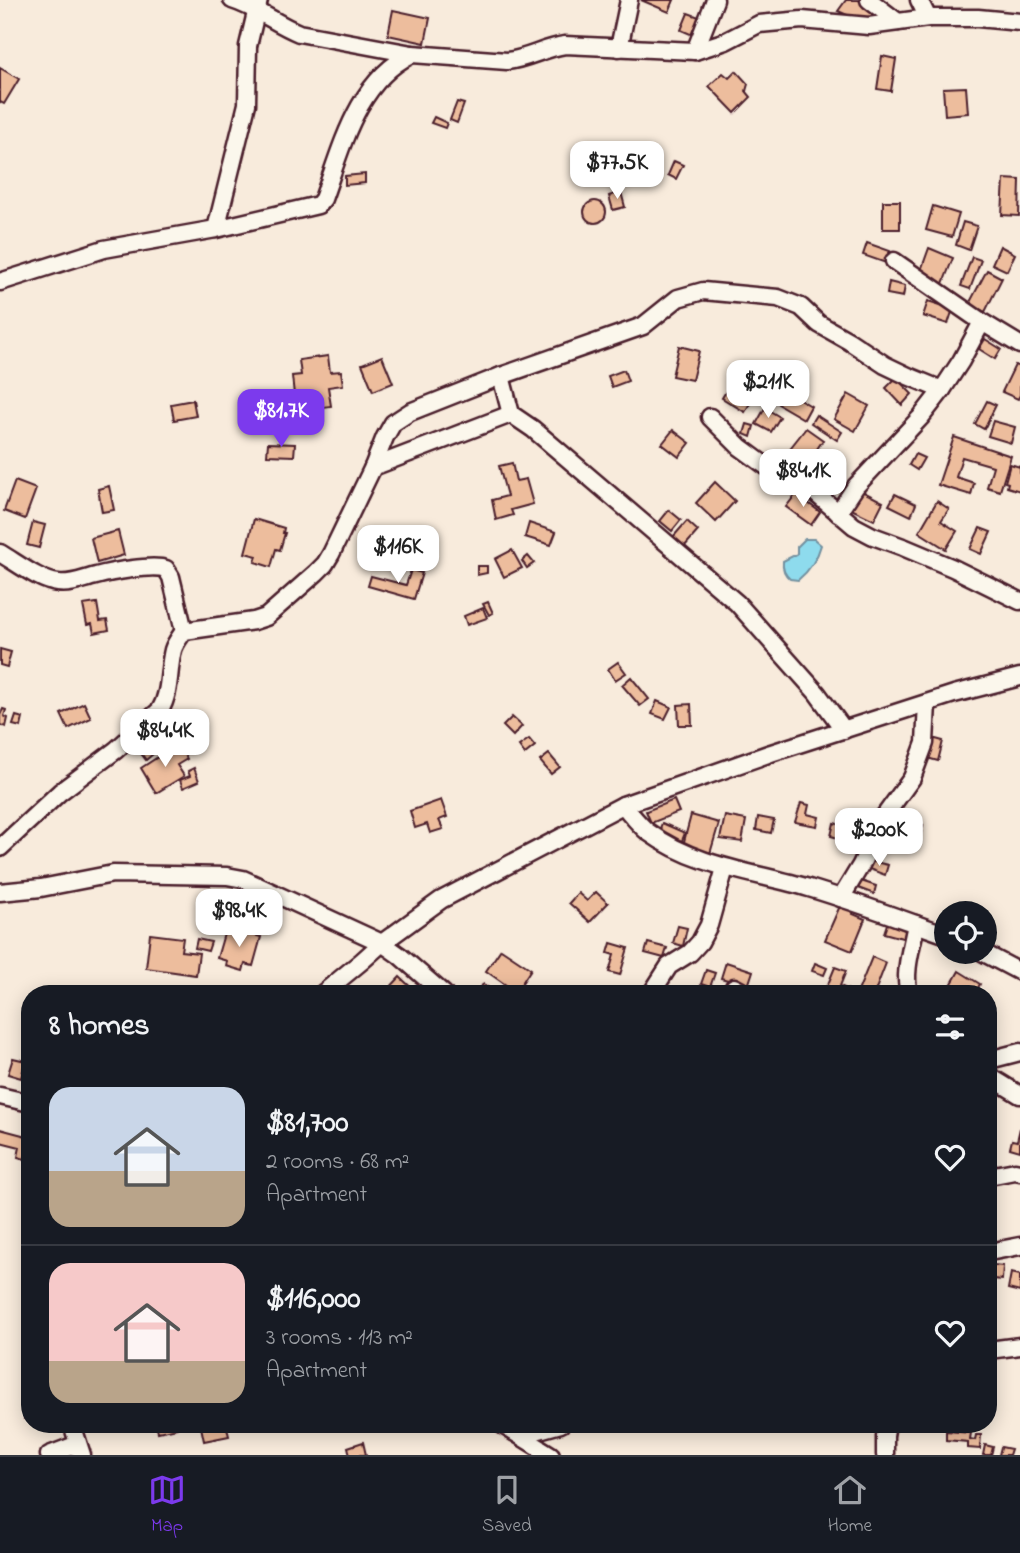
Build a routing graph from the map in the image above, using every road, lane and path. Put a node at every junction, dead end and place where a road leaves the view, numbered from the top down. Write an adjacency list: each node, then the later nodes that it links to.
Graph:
1 (232, 0): 6 (street)
2 (629, 0): 10 (street)
3 (715, 0): 11 (street)
4 (869, 0): 8 (street)
5 (919, 0): 7 (street)
6 (257, 5): 12 (street); 13 (street)
7 (928, 18): 8 (street); 9 (street)
8 (898, 22): 11 (street)
9 (1020, 22)
10 (618, 48): 11 (street); 12 (street)
11 (695, 51)
12 (412, 54): 13 (street)
13 (216, 229): 15 (street)
14 (894, 261): 16 (street)
15 (0, 282)
16 (982, 322): 17 (street); 19 (street)
17 (1020, 345)
18 (501, 376): 19 (street); 20 (street); 22 (street)
19 (942, 390): 23 (street)
20 (511, 414): 22 (street); 29 (street)
21 (710, 418): 23 (street)
22 (373, 467): 26 (street)
23 (838, 513): 25 (street)
24 (0, 553): 26 (street)
25 (1020, 601)
26 (184, 631): 31 (street)
27 (1020, 677): 28 (street)
28 (927, 703): 29 (street); 34 (street)
29 (844, 730): 30 (street)
30 (623, 805): 32 (street); 37 (street)
31 (0, 848)
32 (725, 868): 34 (street); 42 (street)
33 (0, 892): 37 (street)
34 (841, 898): 35 (street)
35 (916, 924): 36 (street); 43 (street)
36 (934, 930)
37 (382, 943): 40 (street); 41 (street)
38 (997, 960): 39 (street)
39 (1020, 972)
40 (333, 985)
41 (434, 985)
42 (657, 985)
43 (907, 985)
44 (1020, 1052): 45 (street)
45 (997, 1058)
46 (997, 1081): 47 (street)
47 (1020, 1095)
48 (0, 1096): 49 (street)
49 (21, 1101)
50 (1020, 1172): 51 (street)
51 (997, 1174)
52 (1020, 1246): 53 (street)
53 (997, 1250)
54 (1020, 1346): 55 (street)
55 (997, 1349)
56 (75, 1433): 59 (street)
57 (516, 1433): 61 (street)
58 (886, 1433): 62 (street)
59 (80, 1450): 60 (street)
60 (49, 1455)
61 (551, 1455)
62 (885, 1455)

